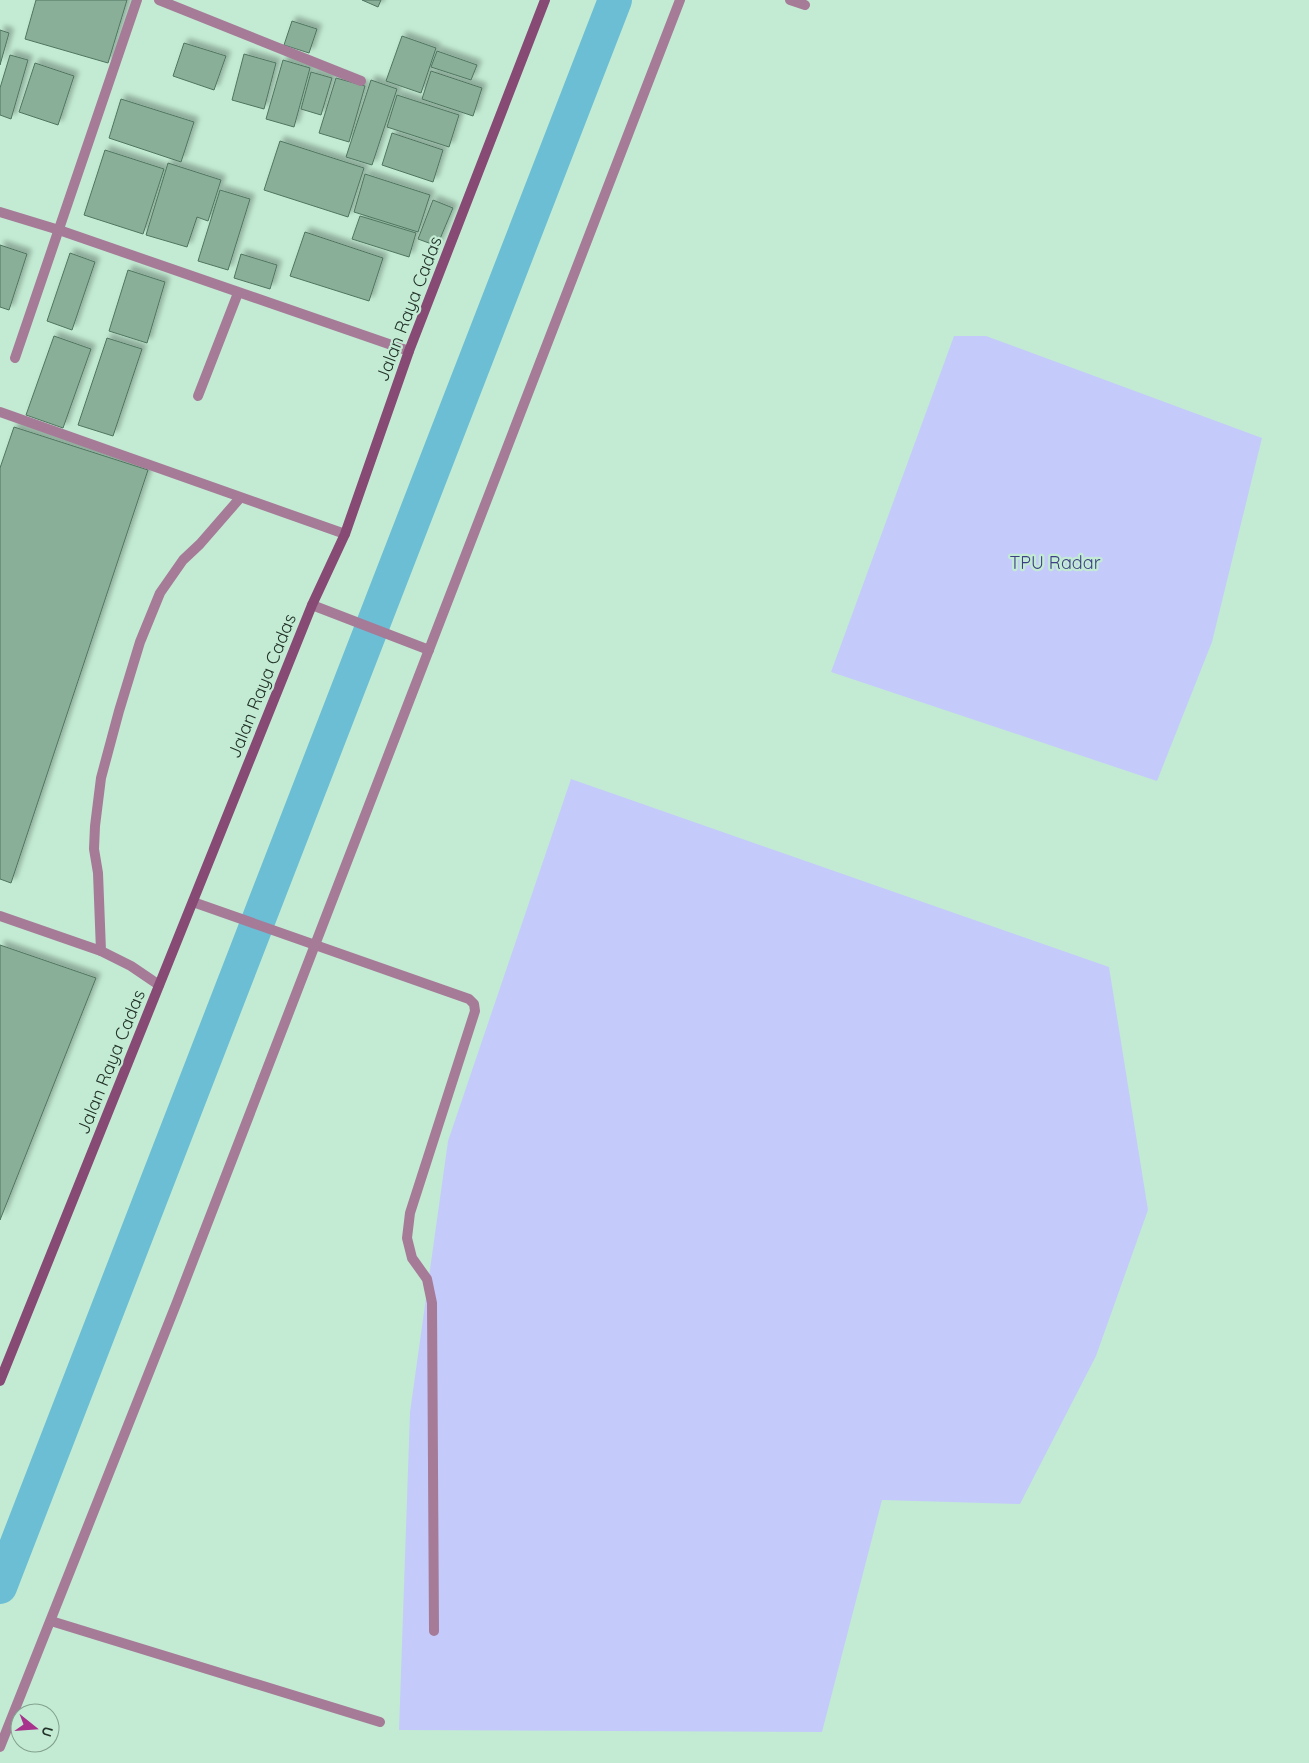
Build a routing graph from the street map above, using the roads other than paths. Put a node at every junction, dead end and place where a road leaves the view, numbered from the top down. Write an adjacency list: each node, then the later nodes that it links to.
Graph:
1 (137, 0): 9 (street)
2 (159, 0): 7 (street)
3 (545, 0): 11 (street, Jalan Raya Cadas)
4 (680, 0): 18 (street)
5 (790, 0): 6 (street)
6 (806, 5)
7 (361, 81)
8 (0, 212): 9 (street)
9 (59, 230): 10 (street); 12 (street)
10 (238, 293): 11 (street); 13 (street)
11 (409, 351): 16 (street, Jalan Raya Cadas)
12 (15, 358)
13 (198, 396)
14 (0, 412): 15 (street)
15 (240, 498): 16 (street); 22 (street)
16 (345, 534): 17 (street, Jalan Raya Cadas)
17 (312, 605): 18 (street); 19 (street, Jalan Raya Cadas)
18 (425, 649): 21 (street)
19 (192, 902): 21 (street); 23 (street, Jalan Raya Cadas)
20 (0, 916): 22 (street)
21 (316, 946): 25 (street); 26 (street)
22 (102, 951): 23 (street)
23 (159, 985): 24 (street, Jalan Raya Cadas)
24 (0, 1381)
25 (51, 1621): 27 (street); 28 (street)
26 (434, 1631)
27 (380, 1722)
28 (0, 1747)

